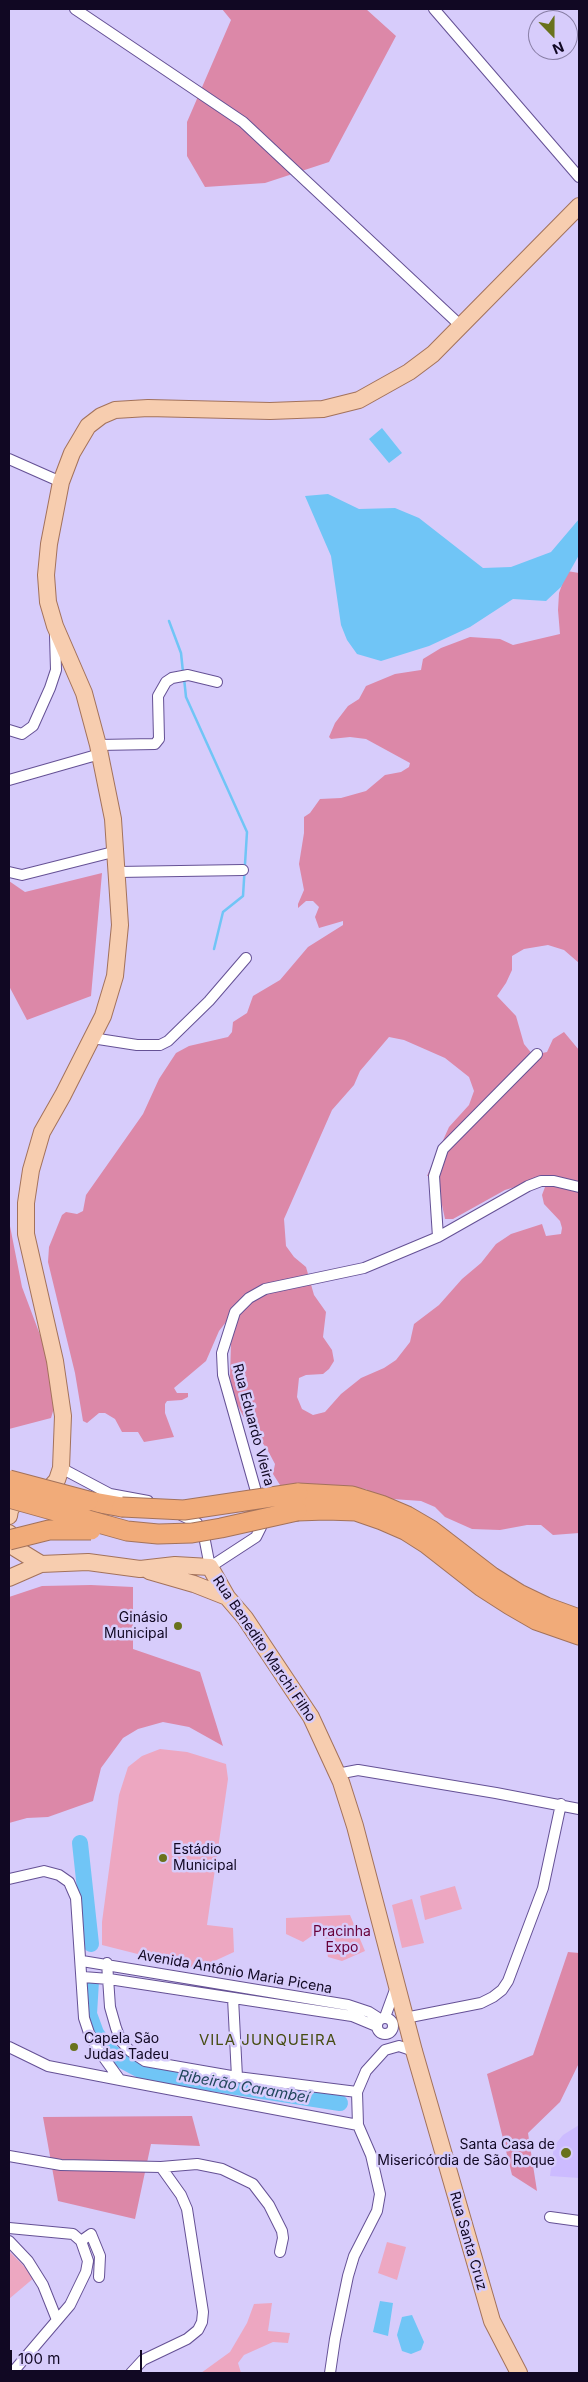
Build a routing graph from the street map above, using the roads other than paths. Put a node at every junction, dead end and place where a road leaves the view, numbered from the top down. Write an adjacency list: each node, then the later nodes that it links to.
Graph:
1 (76, 9): 5 (street)
2 (434, 9): 3 (street)
3 (579, 177)
4 (579, 206): 5 (main road)
5 (461, 326): 7 (main road)
6 (9, 459): 7 (street)
7 (61, 482): 8 (main road)
8 (55, 626): 10 (street); 11 (main road)
9 (217, 682): 11 (street)
10 (9, 730)
11 (99, 750): 12 (street); 13 (main road)
12 (9, 780)
13 (116, 851): 15 (street); 16 (main road)
14 (243, 870): 16 (street)
15 (9, 872)
16 (118, 872): 18 (main road)
17 (246, 958): 18 (street)
18 (92, 1038): 22 (main road)
19 (537, 1054): 21 (street)
20 (579, 1186): 21 (street, Rua Eduardo Vieira)
21 (438, 1237): 31 (street, Rua Eduardo Vieira)
22 (61, 1468): 24 (main road); 31 (street)
23 (9, 1480): 25 (highway, bridge)
24 (12, 1498): 26 (main road); 27 (highway, bridge)
25 (298, 1502): 27 (highway, bridge); 35 (highway); 36 (highway)
26 (9, 1516)
27 (127, 1532): 28 (highway, bridge)
28 (11, 1541): 29 (main road); 30 (main road)
29 (41, 1564): 32 (main road); 33 (main road)
30 (9, 1567)
31 (210, 1567): 32 (main road); 34 (main road, Rua Benedito Marchi Filho)
32 (140, 1568): 34 (main road)
33 (9, 1578)
34 (227, 1598): 37 (main road, Rua Benedito Marchi Filho)
35 (579, 1619)
36 (579, 1635)
37 (337, 1774): 38 (street); 45 (main road, Rua Benedito Marchi Filho)
38 (561, 1804): 39 (street); 47 (street)
39 (579, 1809)
40 (9, 1879): 41 (street)
41 (82, 1960): 42 (street, Avenida Antônio Maria Picena); 43 (street)
42 (107, 1964): 44 (street); 48 (street, Avenida Antônio Maria Picena)
43 (83, 1977): 44 (street, Avenida Antônio Maria Picena); 54 (street)
44 (109, 1979): 46 (street, Avenida Antônio Maria Picena); 53 (street)
45 (396, 1986): 47 (main road, Rua Benedito Marchi Filho); 48 (street)
46 (233, 1998): 48 (street, Avenida Antônio Maria Picena); 53 (street)
47 (405, 2018): 52 (main road, Rua Santa Cruz)
48 (380, 2021): 49 (street); 49 (street)
49 (388, 2034): 51 (street)
50 (9, 2047): 54 (street)
51 (390, 2047): 52 (street); 55 (street)
52 (414, 2051): 70 (main road, Rua Santa Cruz)
53 (237, 2077): 55 (street)
54 (120, 2080): 56 (street)
55 (358, 2092): 56 (street)
56 (358, 2126): 69 (street)
57 (9, 2156): 58 (street)
58 (162, 2167): 64 (street); 68 (street)
59 (550, 2217): 60 (street)
60 (579, 2221)
61 (9, 2228): 63 (street)
62 (9, 2241): 66 (street)
63 (80, 2241): 65 (street); 66 (street)
64 (280, 2252)
65 (99, 2277)
66 (57, 2320): 67 (street)
67 (12, 2373)
68 (131, 2373)
69 (331, 2373)
70 (519, 2373)

